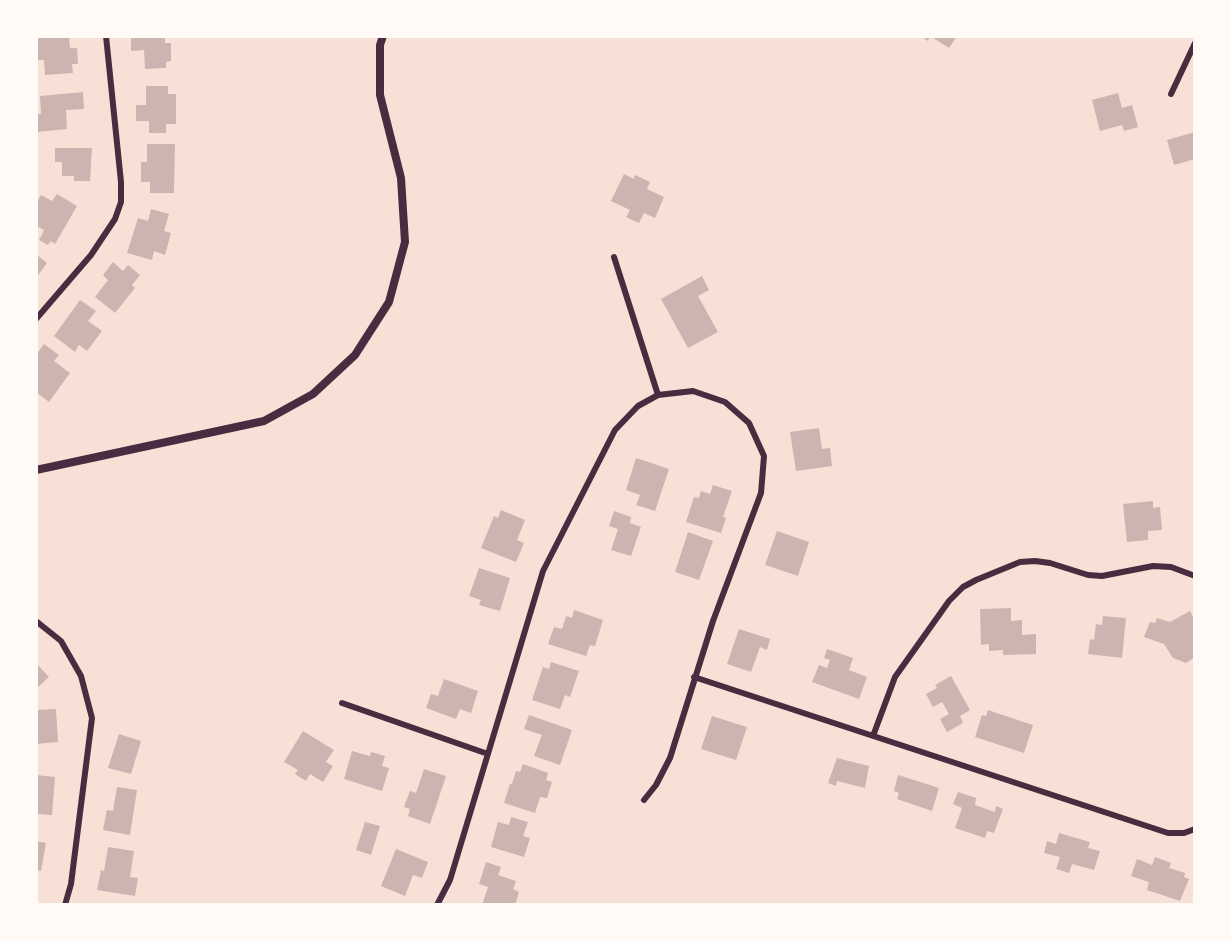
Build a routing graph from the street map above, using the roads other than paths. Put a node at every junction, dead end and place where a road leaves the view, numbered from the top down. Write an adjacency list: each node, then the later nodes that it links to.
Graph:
1 (106, 36): 6 (street)
2 (383, 36): 8 (street)
3 (1195, 43): 4 (street)
4 (1171, 94)
5 (614, 256): 7 (street)
6 (36, 319)
7 (658, 395): 11 (street); 14 (street)
8 (36, 470)
9 (1195, 576): 13 (street)
10 (36, 621): 17 (street)
11 (694, 677): 13 (street); 15 (street)
12 (342, 703): 14 (street)
13 (873, 736): 16 (street)
14 (488, 754): 18 (street)
15 (644, 800)
16 (1195, 829)
17 (65, 905)
18 (437, 905)

